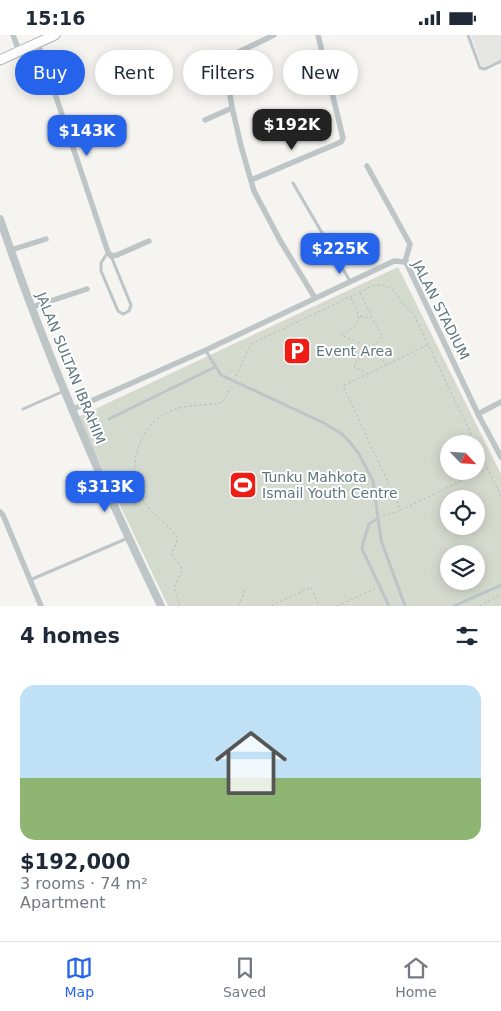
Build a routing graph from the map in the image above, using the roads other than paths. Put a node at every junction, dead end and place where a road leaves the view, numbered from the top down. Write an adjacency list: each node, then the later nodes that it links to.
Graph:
1 (13, 35): 7 (street)
2 (55, 35): 6 (main road)
3 (274, 35): 9 (street)
4 (318, 35): 17 (street)
5 (468, 35): 12 (lane)
6 (42, 39): 8 (main road); 24 (street)
7 (19, 50)
8 (21, 50)
9 (243, 50)
10 (15, 53): 11 (main road)
11 (0, 60)
12 (501, 61)
13 (230, 95): 14 (street)
14 (232, 108): 15 (street); 17 (street)
15 (205, 120)
16 (367, 166): 25 (street)
17 (251, 180): 28 (street)
18 (293, 183): 26 (lane)
19 (0, 219): 20 (street, JALAN SULTAN IBRAHIM)
20 (2, 231): 23 (street, JALAN SULTAN IBRAHIM)
21 (46, 239): 23 (street)
22 (149, 241): 24 (street)
23 (11, 250): 29 (street, JALAN SULTAN IBRAHIM)
24 (109, 254): 24 (lane)
25 (405, 262): 26 (street, JALAN STADIUM); 36 (street, JALAN STADIUM)
26 (350, 281): 28 (street, JALAN STADIUM)
27 (87, 289): 29 (street)
28 (315, 298): 30 (street, JALAN STADIUM)
29 (32, 307): 32 (street, JALAN SULTAN IBRAHIM)
30 (206, 350): 31 (lane); 35 (street, JALAN STADIUM)
31 (215, 367): 37 (lane); 40 (lane)
32 (64, 391): 34 (lane); 35 (street, JALAN SULTAN IBRAHIM)
33 (501, 402): 36 (street)
34 (23, 409)
35 (71, 410): 41 (street, JALAN SULTAN IBRAHIM)
36 (478, 414): 38 (street, JALAN STADIUM)
37 (109, 419)
38 (501, 457)
39 (0, 512): 42 (street)
40 (377, 519): 46 (lane); 47 (lane)
41 (128, 538): 42 (lane); 45 (street, JALAN SULTAN IBRAHIM)
42 (30, 581): 44 (street)
43 (501, 585): 48 (lane)
44 (41, 606)
45 (161, 606)
46 (389, 606)
47 (405, 606)
48 (454, 606)

